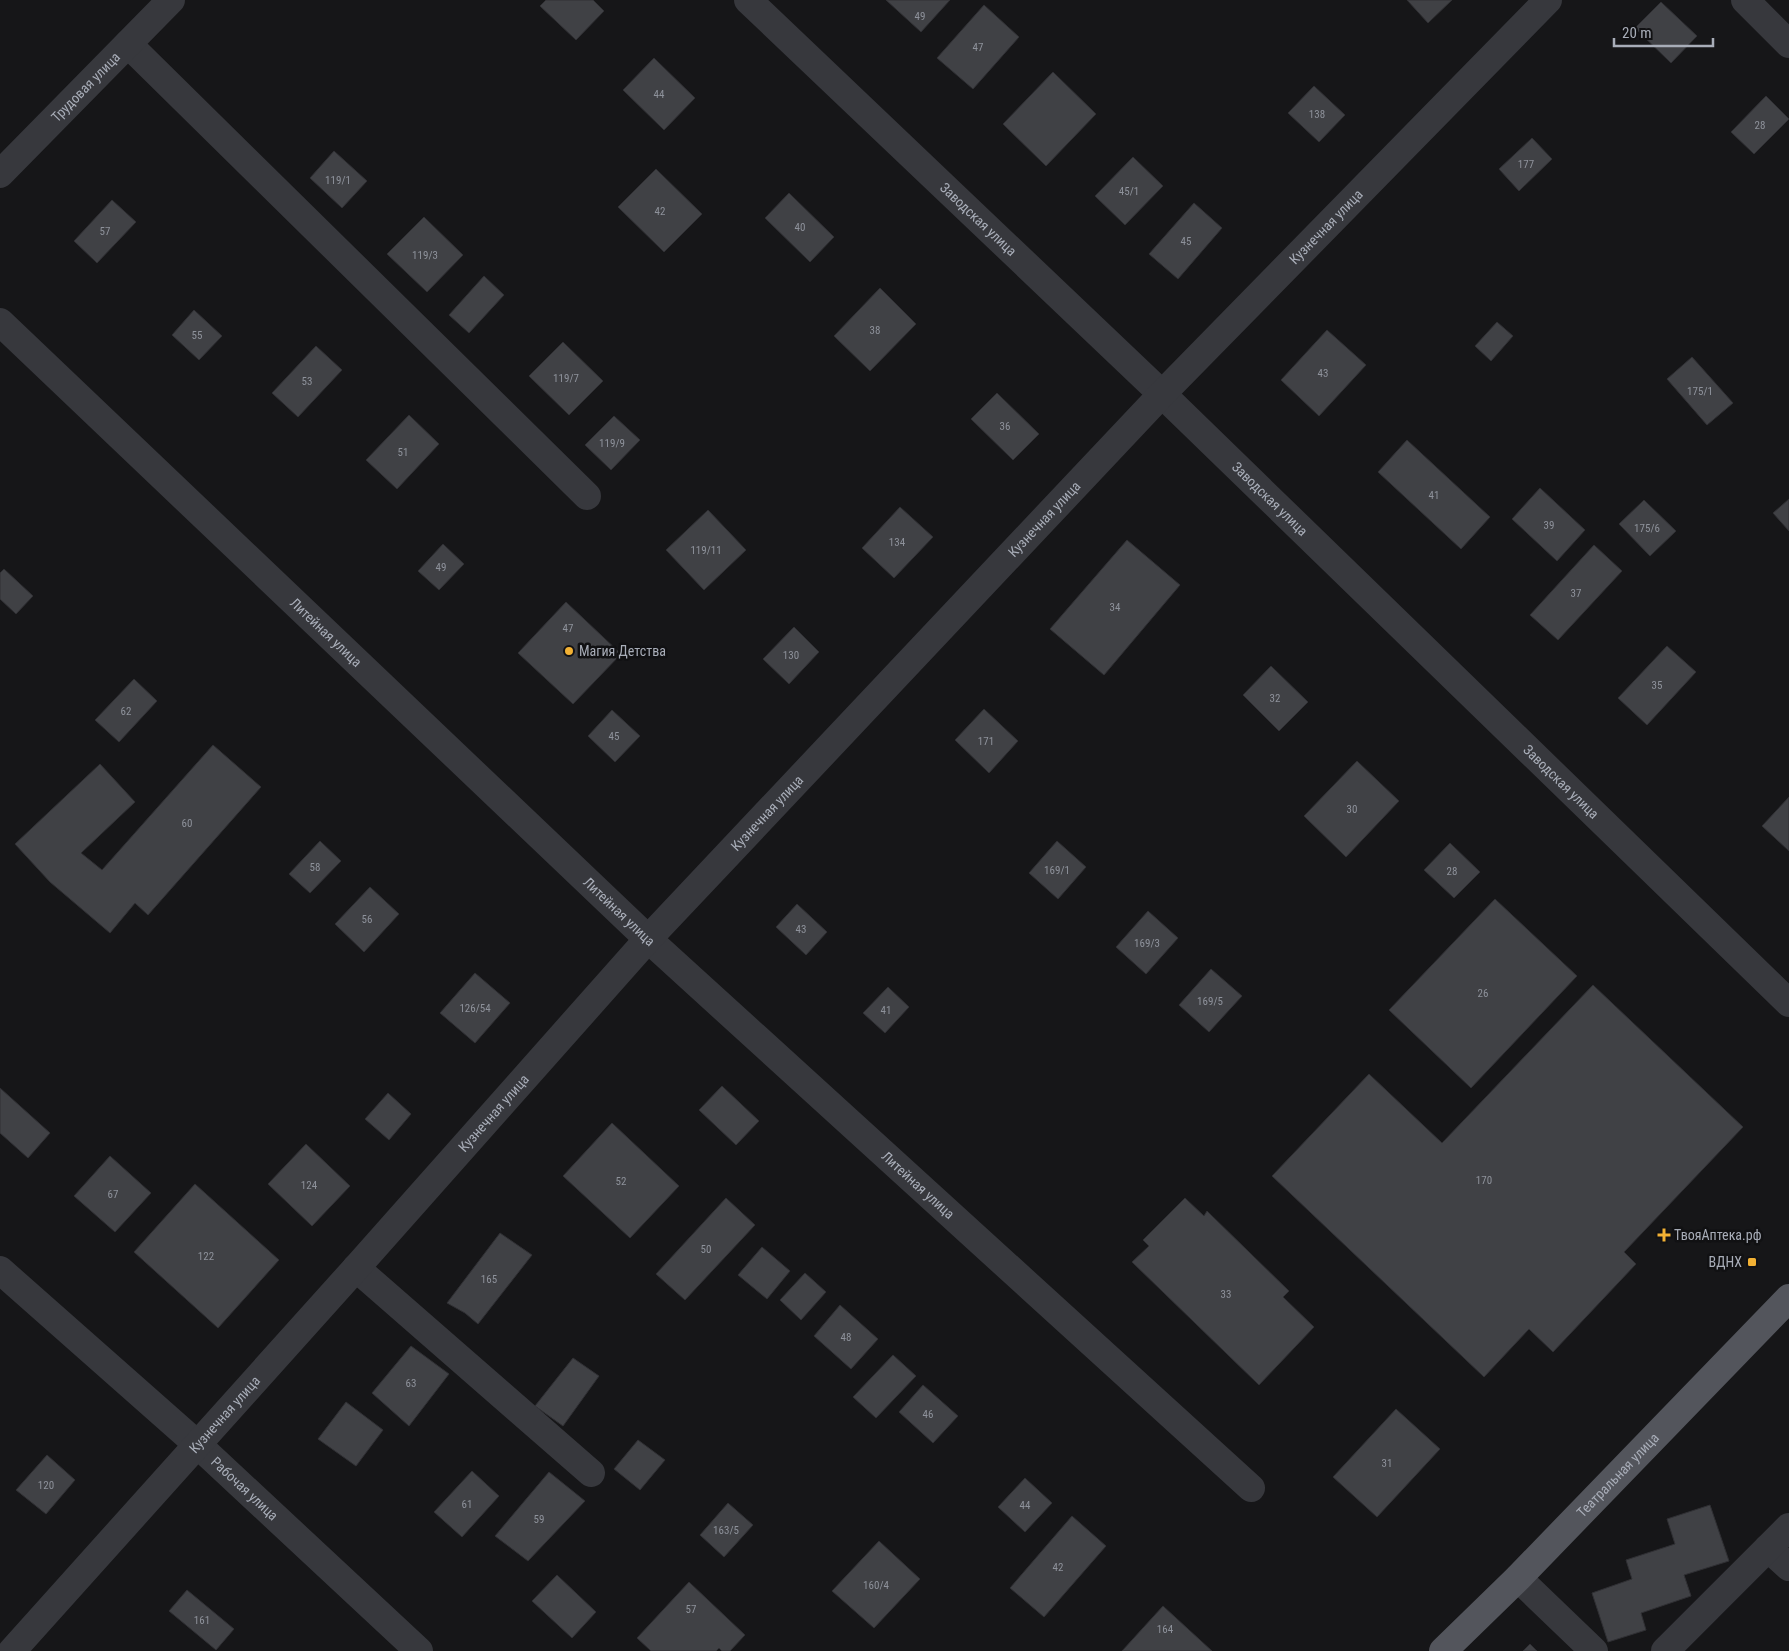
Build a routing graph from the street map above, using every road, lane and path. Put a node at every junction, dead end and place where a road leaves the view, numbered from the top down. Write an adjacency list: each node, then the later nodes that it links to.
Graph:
1 (171, 0): 5 (street, Трудовая улица)
2 (748, 0): 9 (street, Заводская улица)
3 (1548, 0): 9 (street, Кузнечная улица)
4 (1745, 0): 6 (street)
5 (128, 44): 7 (street, Трудовая улица); 10 (street)
6 (1789, 44)
7 (0, 174)
8 (0, 322): 11 (street, Литейная улица)
9 (1162, 394): 11 (street, Кузнечная улица); 12 (street, Заводская улица)
10 (587, 496)
11 (648, 939): 13 (street, Кузнечная улица); 18 (street, Литейная улица)
12 (1789, 1003)
13 (356, 1268): 16 (street, Кузнечная улица); 17 (street)
14 (0, 1270): 16 (street, Рабочая улица)
15 (1789, 1298): 22 (main road, Театральная улица)
16 (198, 1445): 23 (street, Кузнечная улица); 24 (street, Рабочая улица)
17 (591, 1473)
18 (1251, 1488)
19 (1789, 1527): 20 (street)
20 (1768, 1548): 21 (street); 27 (street)
21 (1789, 1567)
22 (1518, 1578): 25 (main road, Театральная улица); 26 (street)
23 (12, 1651)
24 (419, 1651)
25 (1443, 1651)
26 (1594, 1651)
27 (1665, 1651)

